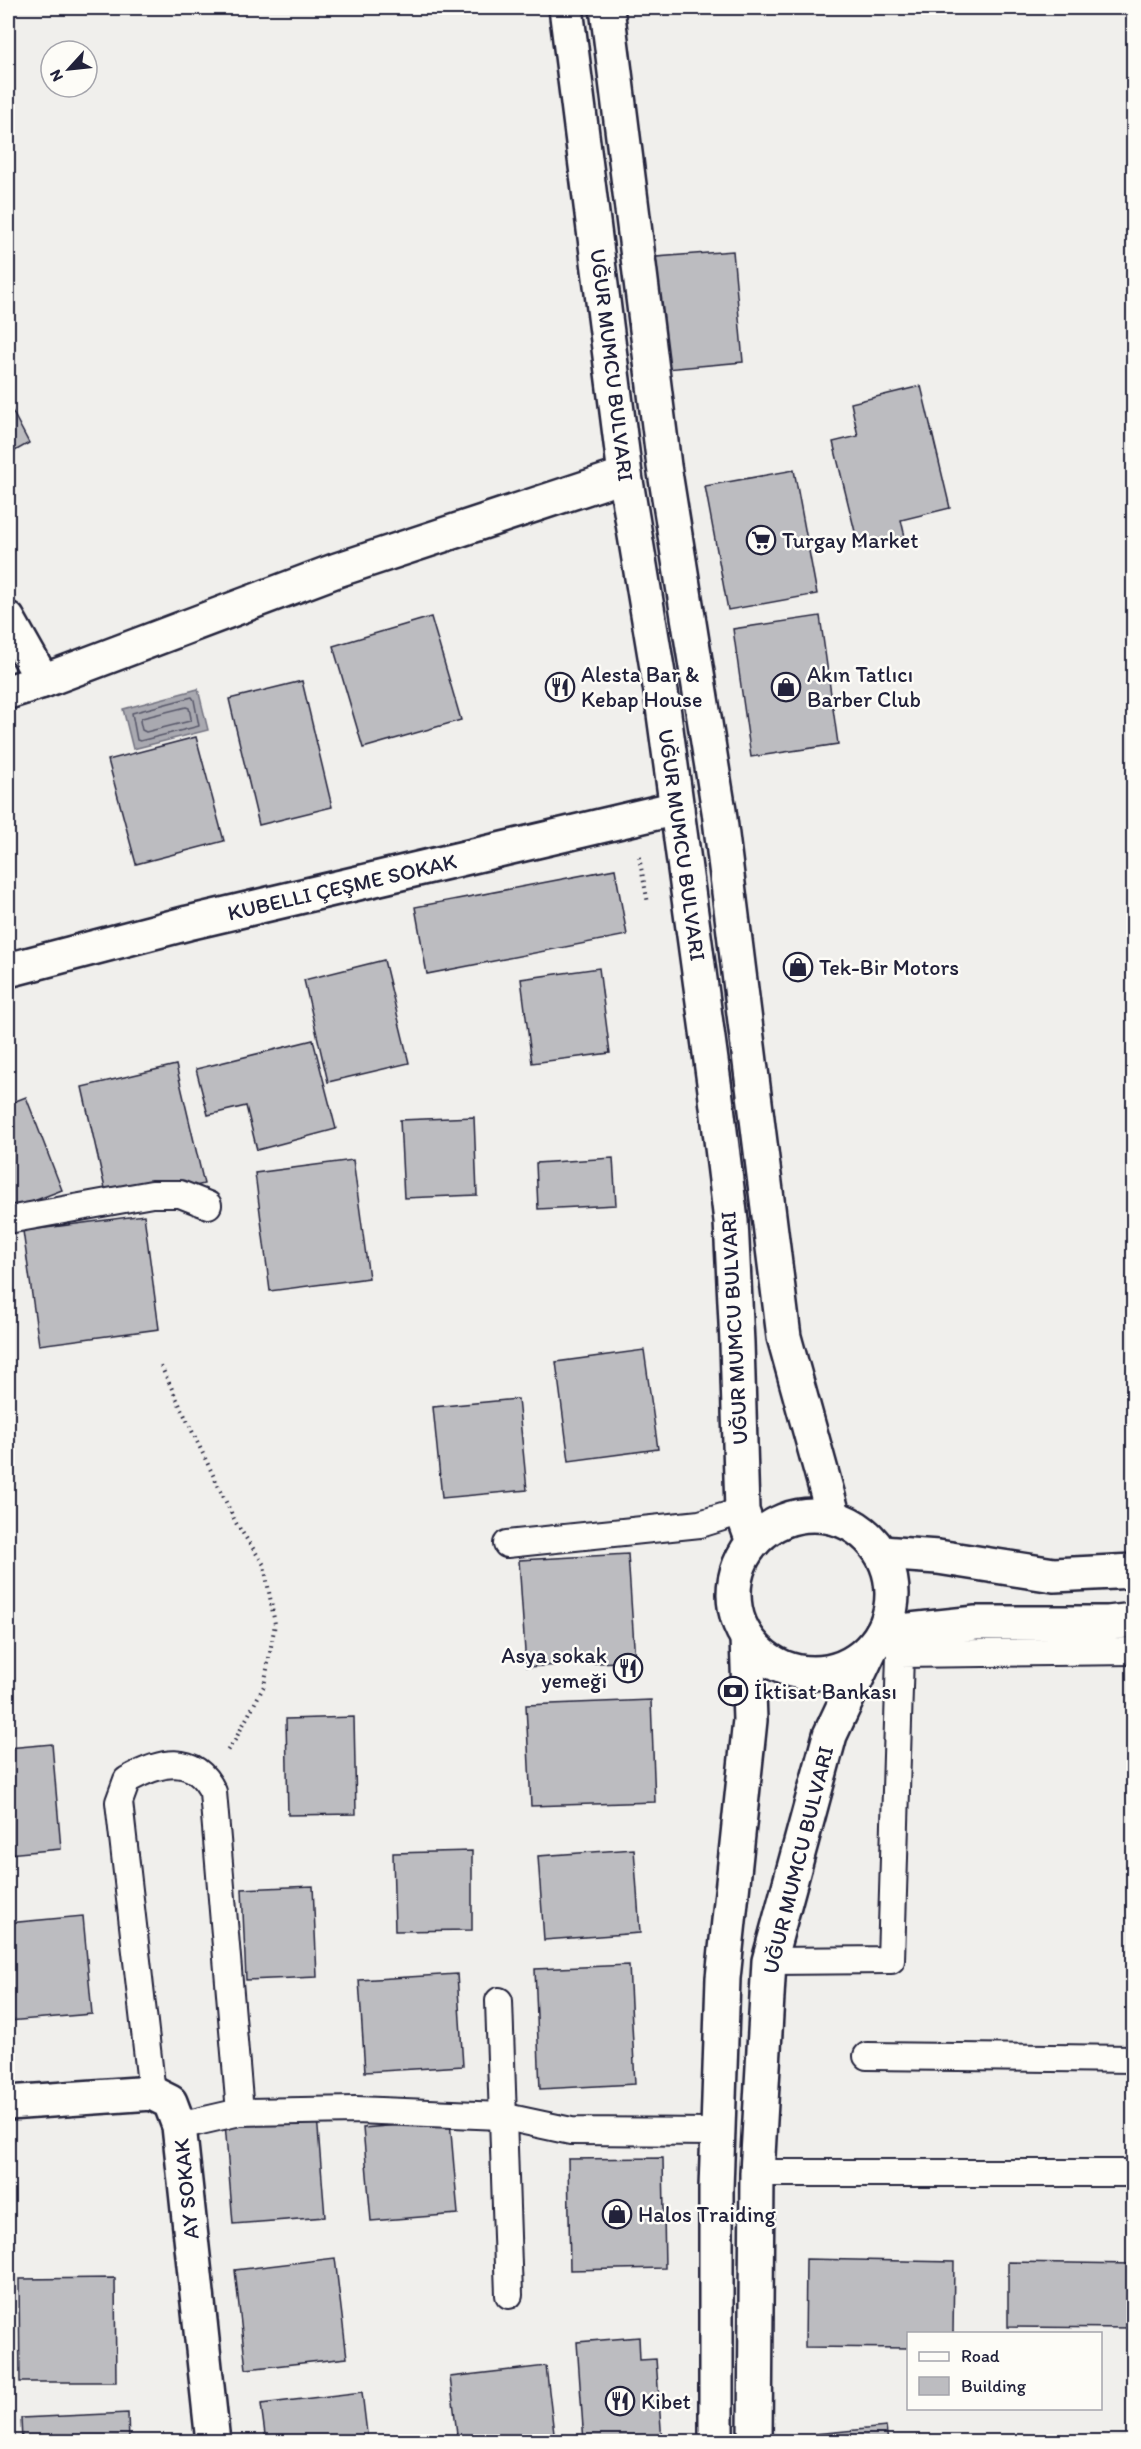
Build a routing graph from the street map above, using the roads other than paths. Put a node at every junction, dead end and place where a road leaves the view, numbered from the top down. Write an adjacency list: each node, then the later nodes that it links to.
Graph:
1 (566, 8): 3 (main road)
2 (607, 8): 12 (main road)
3 (625, 476): 5 (main road); 7 (main road)
4 (8, 619): 5 (main road)
5 (43, 681): 6 (main road)
6 (8, 692)
7 (677, 808): 8 (main road, KUBELLI ÇEŞME SOKAK); 11 (main road)
8 (8, 970)
9 (208, 1205): 10 (lane)
10 (8, 1220)
11 (742, 1511): 13 (main road); 14 (lane)
12 (834, 1518): 13 (main road); 15 (main road)
13 (753, 1542): 18 (main road)
14 (507, 1544)
15 (881, 1553): 16 (main road); 19 (main road)
16 (1134, 1571)
17 (1134, 1620): 19 (main road)
18 (747, 1638): 19 (main road); 30 (main road)
19 (877, 1640): 21 (main road)
20 (1134, 1651): 21 (lane)
21 (769, 1961): 31 (main road)
22 (499, 2001): 28 (lane)
23 (867, 2056): 24 (lane)
24 (1134, 2059)
25 (152, 2093): 26 (main road); 27 (lane); 29 (main road, AY SOKAK)
26 (8, 2103)
27 (240, 2112): 28 (lane); 29 (lane)
28 (501, 2116): 30 (lane); 33 (lane)
29 (179, 2126): 34 (main road, AY SOKAK)
30 (717, 2132): 35 (main road)
31 (757, 2173): 32 (lane); 36 (main road)
32 (1134, 2173)
33 (509, 2295)
34 (213, 2442)
35 (716, 2442)
36 (755, 2442)

